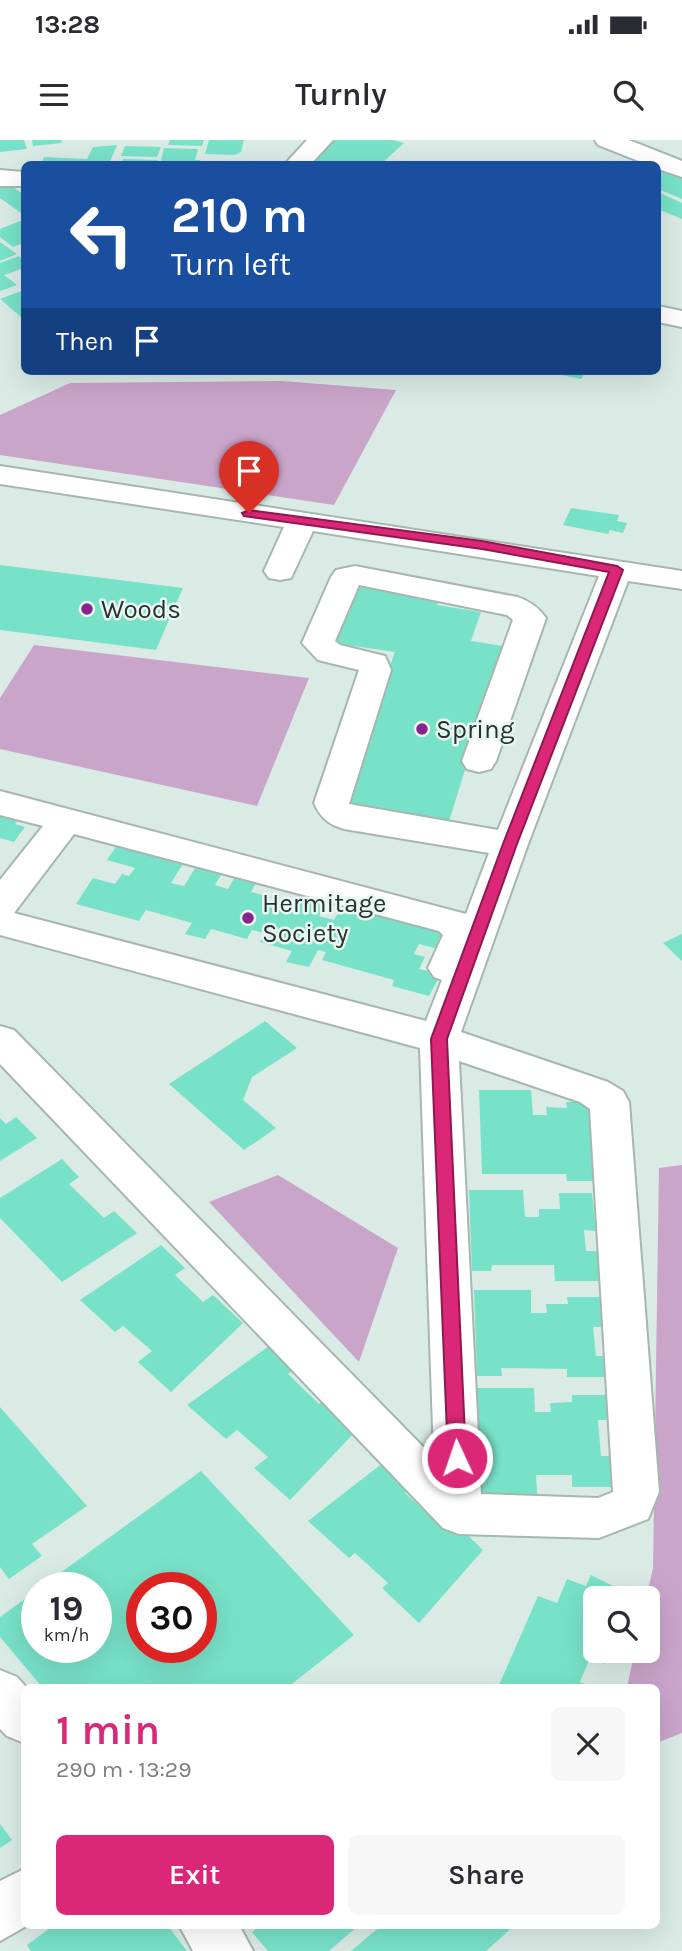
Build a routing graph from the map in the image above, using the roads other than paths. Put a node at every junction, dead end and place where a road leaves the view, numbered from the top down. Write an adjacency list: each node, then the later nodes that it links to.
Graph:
1 (321, 140): 5 (street)
2 (607, 140): 4 (street)
3 (676, 140): 4 (street)
4 (634, 159)
5 (300, 161)
6 (661, 165): 7 (street)
7 (682, 170)
8 (0, 178): 9 (street)
9 (21, 179)
10 (661, 315): 11 (street)
11 (682, 319)
12 (0, 475): 13 (street)
13 (302, 521): 14 (street); 16 (street)
14 (346, 527): 15 (street); 17 (street)
15 (617, 570): 18 (street); 22 (street)
16 (280, 571)
17 (323, 577)
18 (682, 580)
19 (479, 761): 22 (street)
20 (0, 803): 21 (street)
21 (66, 820): 23 (street); 23 (street)
22 (510, 844): 24 (street)
23 (1, 905): 24 (street)
24 (439, 1039): 26 (street); 26 (street)
25 (0, 1040): 26 (street)
26 (460, 1514)
27 (0, 1693): 28 (street)
28 (21, 1717)
29 (21, 1898): 30 (street)
30 (0, 1915)
31 (209, 1929): 32 (street)
32 (228, 1951)

